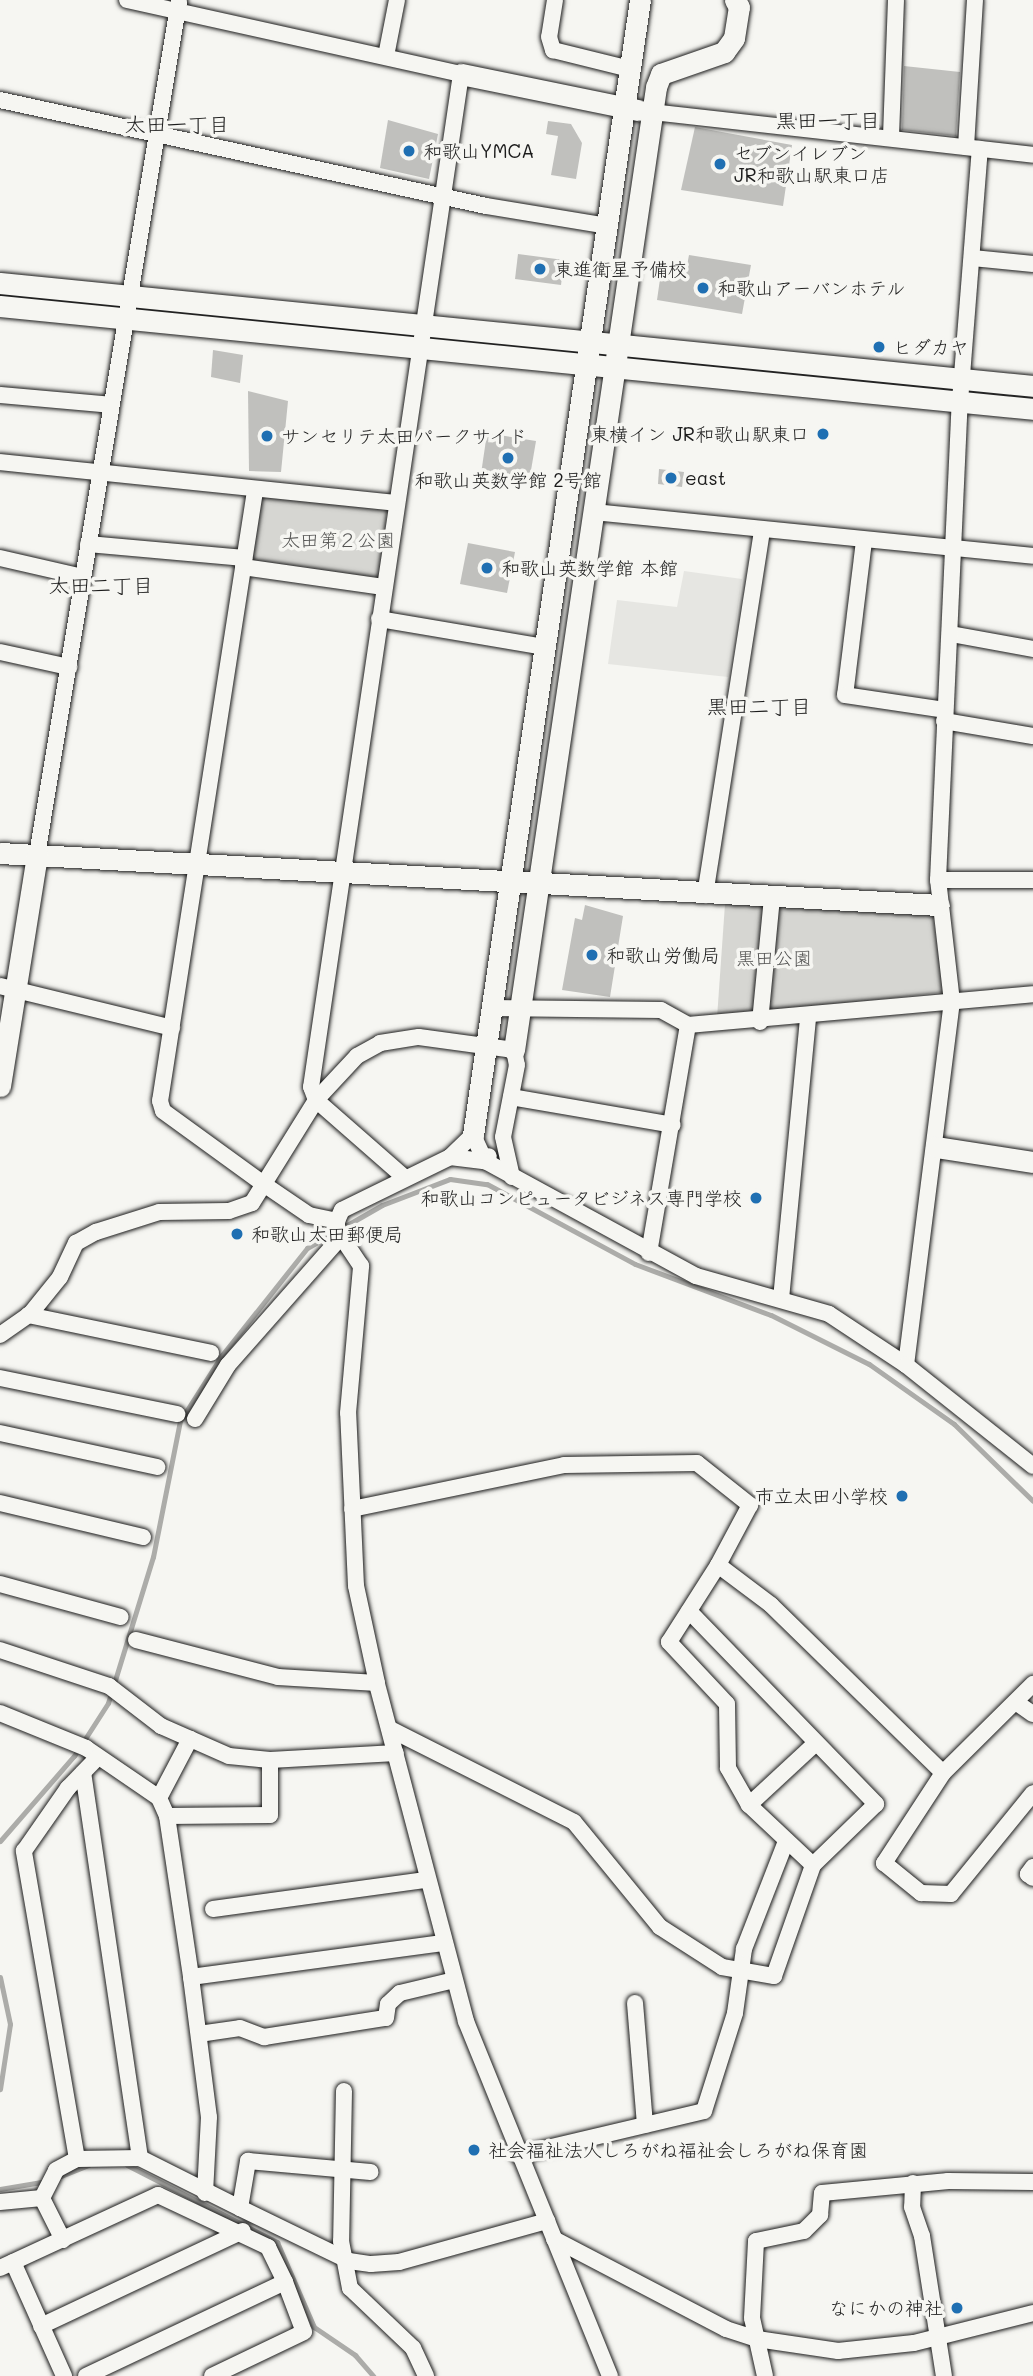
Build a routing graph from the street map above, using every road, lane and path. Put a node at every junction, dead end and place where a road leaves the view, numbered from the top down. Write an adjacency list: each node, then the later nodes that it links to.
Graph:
1 (127, 0): 8 (street)
2 (397, 0): 9 (street)
3 (555, 0): 10 (street)
4 (640, 0): 10 (street)
5 (896, 0): 16 (street)
6 (975, 0): 17 (street)
7 (740, 2): 14 (street)
8 (178, 5): 9 (street); 15 (street)
9 (386, 56): 11 (street)
10 (630, 69): 13 (street)
11 (461, 74): 13 (street); 19 (street)
12 (0, 100): 15 (street)
13 (624, 109): 14 (street); 20 (street)
14 (652, 112): 16 (street); 29 (street)
15 (158, 134): 19 (street); 24 (street)
16 (891, 136): 17 (street)
17 (973, 148): 18 (street); 21 (street)
18 (1033, 155)
19 (441, 194): 20 (street); 27 (street)
20 (608, 226): 28 (street)
21 (973, 258): 22 (street); 33 (street)
22 (1033, 264)
23 (0, 283): 24 (street)
24 (130, 297): 26 (street); 27 (street)
25 (0, 306): 26 (street)
26 (127, 319): 30 (street); 37 (street)
27 (424, 325): 28 (street); 30 (street)
28 (591, 343): 29 (street); 31 (street)
29 (619, 346): 32 (street); 33 (street)
30 (419, 350): 31 (street); 42 (street)
31 (587, 365): 32 (street); 55 (street)
32 (616, 368): 36 (street); 43 (street)
33 (961, 379): 34 (street); 36 (street)
34 (1033, 386)
35 (0, 395): 37 (street)
36 (960, 401): 38 (street); 47 (street)
37 (111, 405): 40 (street)
38 (1033, 408)
39 (0, 462): 40 (street)
40 (99, 472): 41 (street); 46 (street)
41 (255, 491): 42 (street); 50 (street)
42 (395, 503): 52 (street)
43 (594, 512): 44 (street); 66 (street)
44 (762, 530): 45 (street); 69 (street)
45 (864, 541): 47 (street); 59 (street)
46 (88, 544): 50 (street); 51 (street)
47 (955, 551): 48 (street); 54 (street)
48 (1033, 556)
49 (0, 558): 51 (street)
50 (244, 562): 52 (street); 63 (street)
51 (83, 577): 58 (street)
52 (384, 587): 53 (street)
53 (379, 618): 55 (street); 64 (street)
54 (951, 634): 56 (street); 59 (street)
55 (545, 647): 65 (street)
56 (1033, 649)
57 (0, 652): 58 (street)
58 (69, 667): 62 (street)
59 (944, 716): 60 (street); 67 (street)
60 (1033, 736)
61 (0, 853): 62 (street)
62 (37, 855): 63 (street); 72 (street)
63 (197, 865): 64 (street); 80 (street)
64 (340, 873): 65 (street); 85 (street)
65 (512, 880): 66 (street); 75 (street)
66 (540, 880): 69 (street); 76 (street)
67 (938, 880): 68 (street); 71 (street)
68 (1033, 880)
69 (705, 895): 70 (street)
70 (772, 898): 71 (street); 78 (street)
71 (939, 905): 74 (street)
72 (8, 988): 80 (street); 83 (street)
73 (1033, 994): 74 (street)
74 (952, 1002): 77 (street); 89 (street)
75 (491, 1008): 76 (street); 81 (street)
76 (520, 1012): 79 (street); 82 (street)
77 (808, 1017): 78 (street); 98 (street)
78 (760, 1022): 79 (street)
79 (688, 1025): 86 (street)
80 (172, 1028): 95 (street)
81 (485, 1046): 82 (street); 85 (street); 87 (street)
82 (514, 1050): 84 (street)
83 (0, 1086)
84 (511, 1097): 86 (street); 88 (street)
85 (316, 1100): 94 (street); 95 (street)
86 (673, 1125): 97 (street)
87 (473, 1135): 90 (street); 91 (street)
88 (503, 1136): 91 (street); 93 (street)
89 (936, 1147): 92 (street); 102 (street)
90 (450, 1157): 91 (street); 94 (street)
91 (485, 1161): 93 (street)
92 (1033, 1162)
93 (512, 1177): 97 (street)
94 (405, 1178): 96 (street)
95 (265, 1185): 96 (street); 99 (street)
96 (339, 1229): 105 (street); 110 (street)
97 (649, 1253): 98 (street)
98 (781, 1299): 102 (street)
99 (28, 1315): 100 (street); 101 (street)
100 (0, 1335)
101 (211, 1353)
102 (906, 1365): 107 (street)
103 (0, 1378): 104 (street)
104 (177, 1414)
105 (195, 1419)
106 (0, 1433): 108 (street)
107 (1033, 1466)
108 (158, 1467)
109 (0, 1503): 111 (street)
110 (352, 1509): 112 (street); 118 (street)
111 (143, 1537)
112 (718, 1565): 114 (street); 130 (street)
113 (0, 1584): 115 (street)
114 (689, 1611): 125 (street); 133 (street)
115 (121, 1618)
116 (136, 1640): 118 (street)
117 (0, 1650): 124 (street)
118 (377, 1683): 123 (street)
119 (1033, 1684): 120 (street)
120 (1017, 1703): 122 (street); 130 (street)
121 (0, 1713): 127 (street)
122 (1033, 1714)
123 (390, 1729): 126 (street); 142 (street)
124 (190, 1739): 128 (street); 132 (street)
125 (816, 1743): 133 (street); 136 (street)
126 (396, 1753): 128 (street); 139 (street)
127 (98, 1757): 129 (street); 132 (street)
128 (270, 1760): 134 (street)
129 (83, 1773): 150 (street); 151 (street)
130 (943, 1773): 131 (street)
131 (1033, 1793)
132 (159, 1798): 134 (street)
133 (749, 1805): 135 (street)
134 (167, 1816): 143 (street)
135 (786, 1841): 136 (street); 142 (street)
136 (813, 1865): 142 (street)
137 (1033, 1867): 138 (street)
138 (1033, 1878)
139 (426, 1880): 140 (street); 141 (street)
140 (213, 1909)
141 (443, 1943): 143 (street); 144 (street)
142 (742, 1971): 148 (street)
143 (191, 1978): 146 (street)
144 (454, 1980): 146 (street); 149 (street)
145 (635, 2003): 148 (street)
146 (199, 2034): 156 (street)
147 (344, 2091): 152 (street)
148 (645, 2125): 149 (street)
149 (519, 2155): 160 (street)
150 (140, 2158): 151 (street); 156 (street)
151 (77, 2159): 157 (street)
152 (346, 2169): 153 (street); 159 (street); 164 (street)
153 (371, 2172)
154 (1033, 2182): 155 (street)
155 (913, 2183): 169 (street); 170 (street)
156 (205, 2193): 159 (street)
157 (42, 2199): 158 (street); 163 (street)
158 (0, 2202)
159 (240, 2208): 164 (street)
160 (547, 2221): 162 (street); 164 (street)
161 (243, 2231): 163 (street); 166 (street); 168 (street)
162 (554, 2239): 170 (street); 175 (street)
163 (64, 2240): 165 (street)
164 (343, 2258): 174 (street)
165 (6, 2265): 168 (street)
166 (285, 2282): 172 (street); 173 (street)
167 (1033, 2313): 169 (street)
168 (41, 2326): 171 (street)
169 (936, 2337): 170 (street); 177 (street)
170 (757, 2339): 176 (street)
171 (64, 2376)
172 (86, 2376)
173 (212, 2376)
174 (426, 2376)
175 (610, 2376)
176 (765, 2376)
177 (944, 2376)

